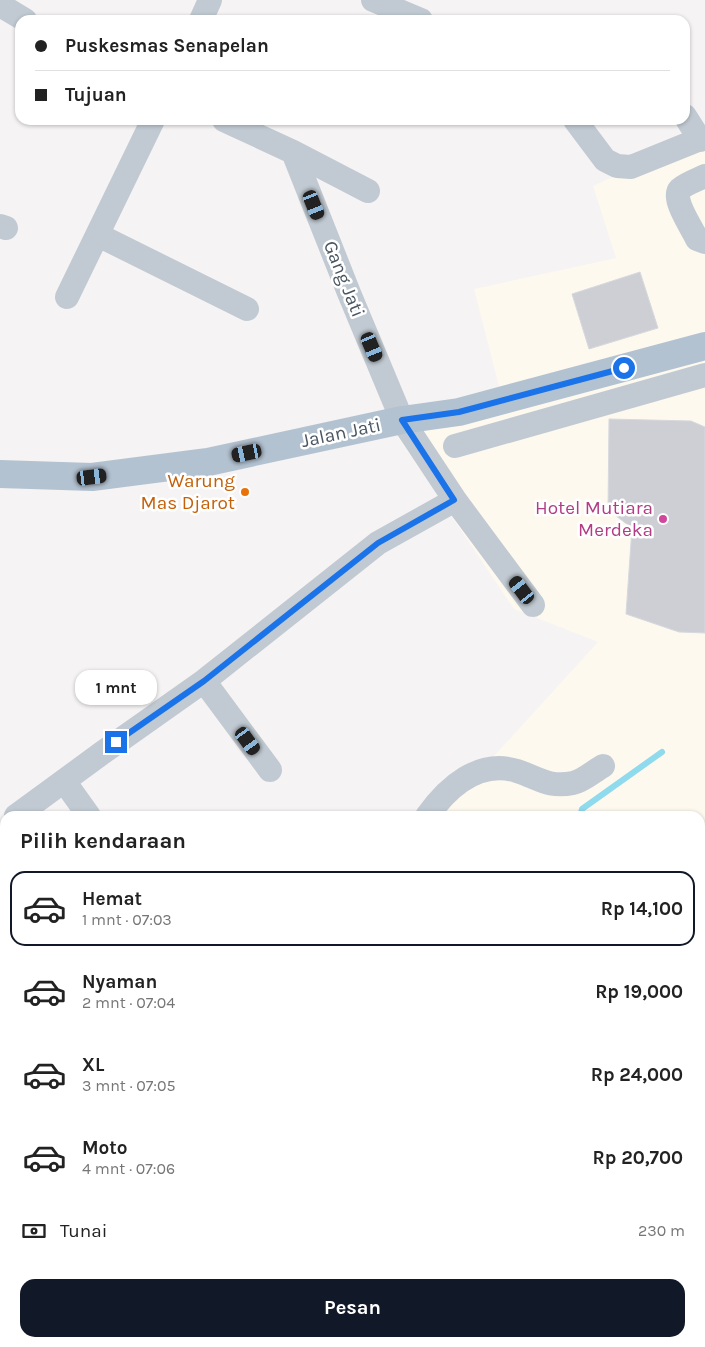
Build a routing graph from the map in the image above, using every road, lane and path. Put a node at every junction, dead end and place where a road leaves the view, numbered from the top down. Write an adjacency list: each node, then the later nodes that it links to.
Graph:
1 (210, 0): 5 (street)
2 (373, 0): 6 (street)
3 (0, 5): 4 (street)
4 (17, 15)
5 (203, 15)
6 (409, 15)
7 (690, 122): 11 (street)
8 (151, 125): 15 (street)
9 (235, 125): 12 (street)
10 (579, 125): 11 (street)
11 (703, 139)
12 (293, 152): 14 (street); 21 (street, Gang Jati)
13 (705, 176): 16 (street)
14 (368, 191)
15 (98, 235): 17 (street); 18 (street)
16 (705, 242)
17 (67, 297)
18 (247, 308)
19 (703, 354): 21 (main road, Jalan Jati)
20 (705, 376): 22 (street)
21 (402, 420): 23 (main road, Jalan Jati); 24 (street, Gang Jati)
22 (455, 446)
23 (0, 474)
24 (454, 500): 25 (street, Gang Jati); 26 (street)
25 (533, 605)
26 (204, 681): 28 (street); 29 (street)
27 (603, 766): 32 (street)
28 (270, 770)
29 (64, 782): 30 (street); 31 (street)
30 (23, 811)
31 (85, 811)
32 (431, 811)

